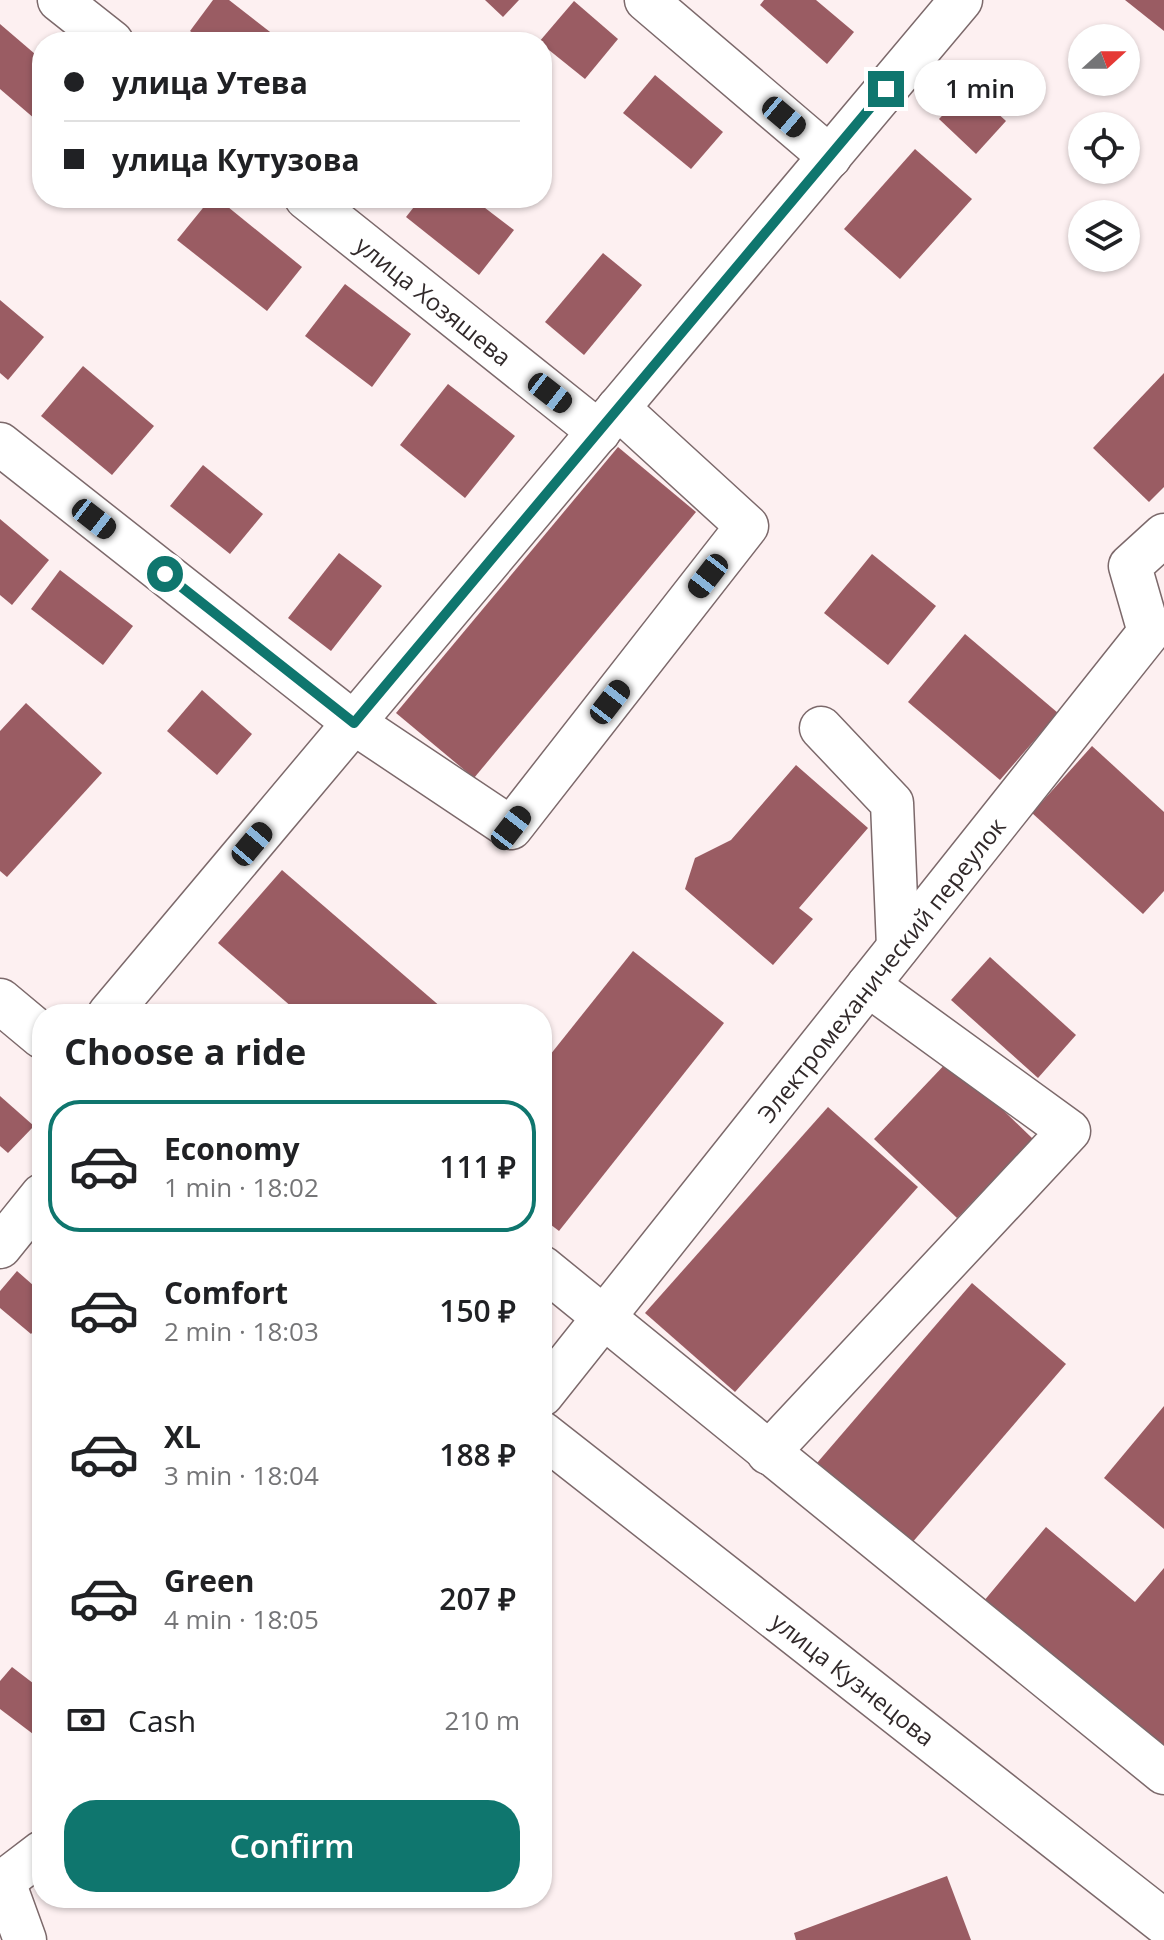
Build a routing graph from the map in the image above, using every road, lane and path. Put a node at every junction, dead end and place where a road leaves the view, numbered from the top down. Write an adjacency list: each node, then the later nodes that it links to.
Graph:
1 (59, 0): 4 (street)
2 (646, 0): 5 (street)
3 (961, 0): 5 (street)
4 (99, 32)
5 (830, 157): 7 (street)
6 (320, 208): 7 (street, улица Хозяшева)
7 (608, 420): 10 (street); 10 (street, улица Хозяшева)
8 (0, 444): 10 (street)
9 (1164, 535): 12 (street, Электромеханический переулок)
10 (354, 723): 15 (street)
11 (821, 728): 12 (street)
12 (898, 947): 13 (street, Электромеханический переулок)
13 (868, 985): 20 (street, Электромеханический переулок); 23 (street)
14 (0, 1001): 16 (main road)
15 (117, 1004)
16 (32, 1028)
17 (32, 1207): 18 (street)
18 (0, 1247)
19 (552, 1275): 20 (street)
20 (603, 1318): 21 (street, Электромеханический переулок); 23 (street)
21 (552, 1382)
22 (552, 1442): 27 (main road, улица Кузнецова)
23 (768, 1453): 24 (street)
24 (1164, 1773)
25 (32, 1860): 26 (street)
26 (2, 1883): 28 (street)
27 (1164, 1922)
28 (25, 1940)

